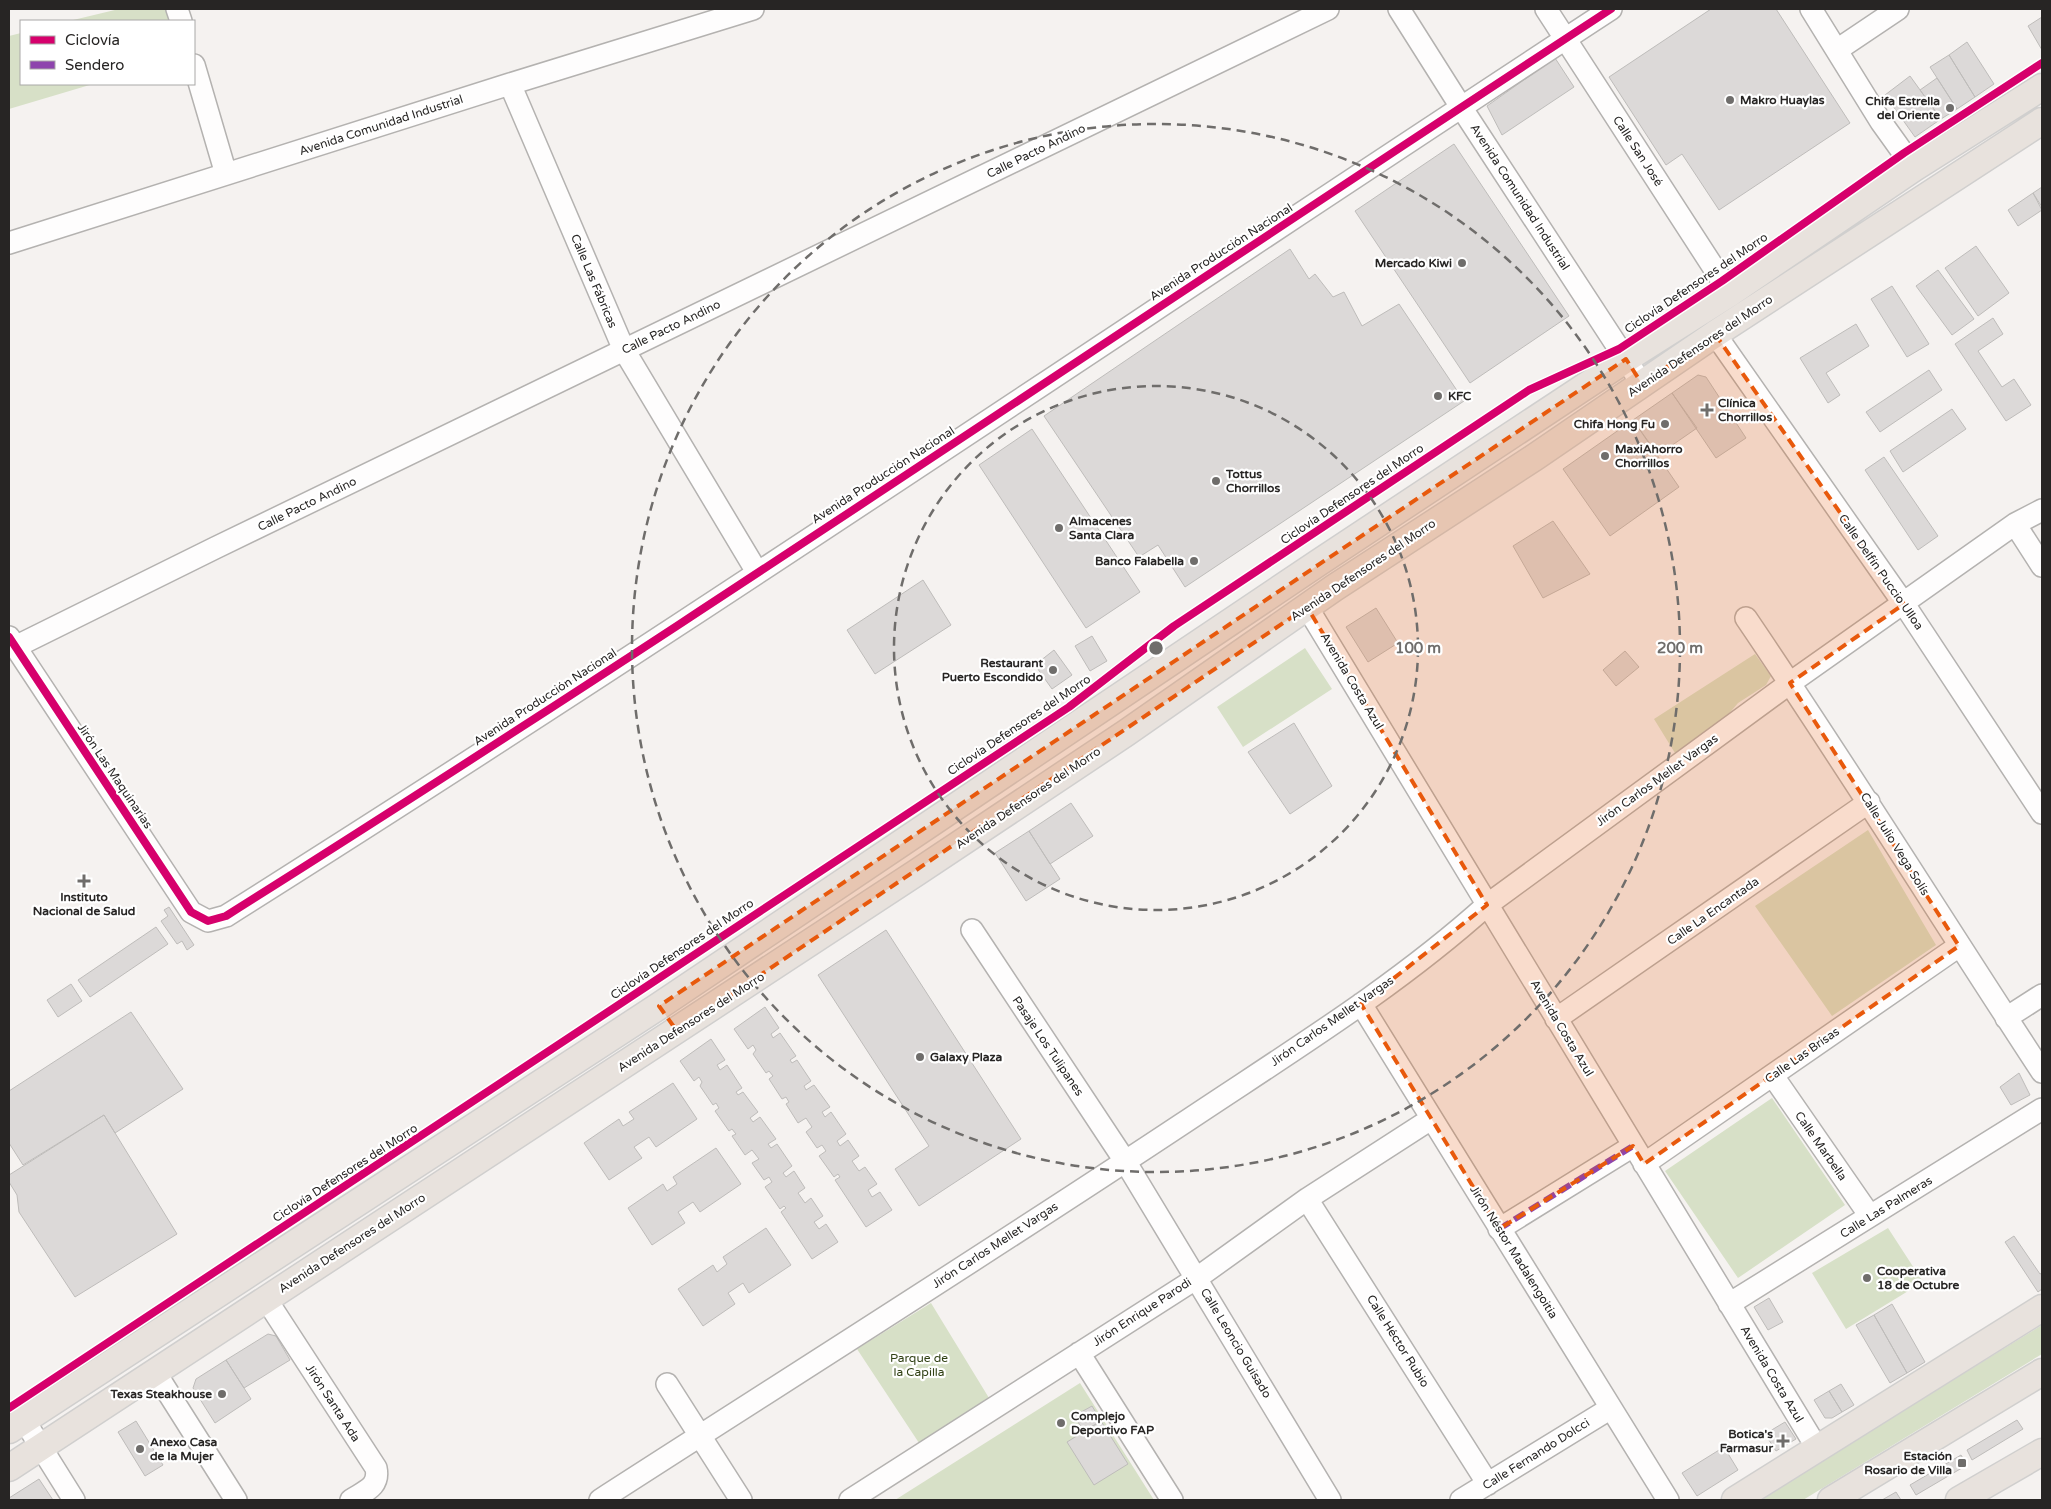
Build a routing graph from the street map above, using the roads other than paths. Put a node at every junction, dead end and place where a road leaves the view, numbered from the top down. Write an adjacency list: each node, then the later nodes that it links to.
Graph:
1 (754, 9): 11 (street, Avenida Comunidad Industrial)
2 (1328, 9): 20 (street, Calle Pacto Andino)
3 (1400, 9): 13 (street, Avenida Comunidad Industrial)
4 (1546, 9): 8 (street, Calle San José)
5 (1611, 9): 8 (street, Avenida Producción Nacional)
6 (1811, 9): 9 (street)
7 (1898, 9): 9 (street)
8 (1565, 39): 13 (street, Avenida Producción Nacional); 18 (street, Calle San José)
9 (1837, 50): 15 (street)
10 (195, 68): 16 (street)
11 (510, 84): 16 (street, Avenida Comunidad Industrial); 20 (street, Calle Las Fábricas)
12 (2042, 87): 15 (main road)
13 (1461, 108): 21 (street, Avenida Comunidad Industrial); 26 (street, Avenida Producción Nacional)
14 (2042, 121): 19 (main road, Avenida Defensores del Morro)
15 (1914, 168): 18 (main road)
16 (226, 174): 17 (street, Avenida Comunidad Industrial)
17 (9, 243)
18 (1730, 293): 21 (main road)
19 (1715, 334): 22 (main road, Avenida Defensores del Morro); 27 (street, Calle Delfín Puccio Ulloa)
20 (624, 350): 26 (street, Calle Las Fábricas); 30 (street, Calle Pacto Andino)
21 (1626, 359): 22 (street, Avenida Comunidad Industrial); 40 (main road)
22 (1642, 384): 28 (main road, Avenida Defensores del Morro)
23 (2042, 510): 24 (street, Jirón Carlos Mellet Vargas)
24 (2015, 524): 25 (street); 27 (street, Jirón Carlos Mellet Vargas)
25 (2042, 566)
26 (757, 572): 35 (street, Avenida Producción Nacional)
27 (1904, 604): 31 (street, Jirón Carlos Mellet Vargas); 33 (street, Calle Delfín Puccio Ulloa)
28 (1306, 607): 34 (street, Avenida Costa Azul); 43 (main road, Avenida Defensores del Morro)
29 (1746, 618): 31 (street, Calle Julio Vega Solís)
30 (12, 642): 35 (street, Jirón Las Maquinarias)
31 (1790, 683): 32 (street, Calle Julio Vega Solís); 34 (street, Jirón Carlos Mellet Vargas)
32 (1869, 802): 37 (street, Calle Julio Vega Solís); 42 (street, Calle La Encantada)
33 (2042, 813)
34 (1487, 905): 39 (street, Jirón Carlos Mellet Vargas); 42 (street, Avenida Costa Azul)
35 (208, 921)
36 (972, 930): 49 (street, Pasaje Los Tulipanes)
37 (1959, 946): 41 (street, Calle Julio Vega Solís); 45 (street, Calle Las Brisas)
38 (2042, 995): 41 (street)
39 (1361, 1004): 47 (street, Jirón Néstor Madalengoitia); 49 (street, Jirón Carlos Mellet Vargas)
40 (659, 1006): 43 (main road); 63 (main road)
41 (2006, 1018): 44 (street, Calle Julio Vega Solís)
42 (1556, 1019): 48 (street, Avenida Costa Azul)
43 (677, 1031): 55 (main road, Avenida Defensores del Morro)
44 (2042, 1072)
45 (1772, 1076): 50 (street, Calle Las Brisas); 52 (street, Calle Marbella)
46 (2042, 1109): 52 (street, Calle Las Palmeras)
47 (1431, 1119): 51 (street, Jirón Enrique Parodi); 53 (street, Jirón Néstor Madalengoitia)
48 (1633, 1146): 50 (street, Avenida Costa Azul); 53 (street)
49 (1125, 1161): 54 (street, Calle Leoncio Guisado); 64 (street, Jirón Carlos Mellet Vargas)
50 (1644, 1164): 56 (street, Avenida Costa Azul)
51 (1307, 1199): 54 (street, Jirón Enrique Parodi); 69 (street, Calle Héctor Rubio)
52 (1870, 1216): 56 (street, Calle Las Palmeras)
53 (1499, 1228): 62 (street, Jirón Néstor Madalengoitia)
54 (1196, 1278): 58 (street, Jirón Enrique Parodi); 77 (street, Calle Leoncio Guisado)
55 (266, 1299): 59 (main road, Avenida Defensores del Morro); 72 (street, Jirón Santa Ada)
56 (1729, 1304): 66 (street, Avenida Costa Azul)
57 (2042, 1308): 66 (main road)
58 (1080, 1353): 75 (street, Jirón Enrique Parodi); 76 (street)
59 (155, 1372): 65 (main road, Avenida Defensores del Morro); 71 (street)
60 (2042, 1372): 81 (main road)
61 (667, 1384): 64 (street)
62 (1611, 1408): 69 (street, Calle Fernando Dolcci); 79 (street, Jirón Néstor Madalengoitia)
63 (16, 1425): 65 (street)
64 (701, 1435): 73 (street, Jirón Carlos Mellet Vargas); 74 (street)
65 (41, 1447): 68 (main road, Avenida Defensores del Morro); 70 (street)
66 (1817, 1448): 80 (main road)
67 (2042, 1452): 82 (main road)
68 (9, 1468)
69 (1488, 1484): 78 (street, Calle Fernando Dolcci)
70 (74, 1500)
71 (236, 1500)
72 (351, 1500)
73 (600, 1500)
74 (741, 1500)
75 (850, 1500)
76 (1172, 1500)
77 (1330, 1500)
78 (1461, 1500)
79 (1668, 1500)
80 (1735, 1500)
81 (1831, 1500)
82 (1960, 1500)

